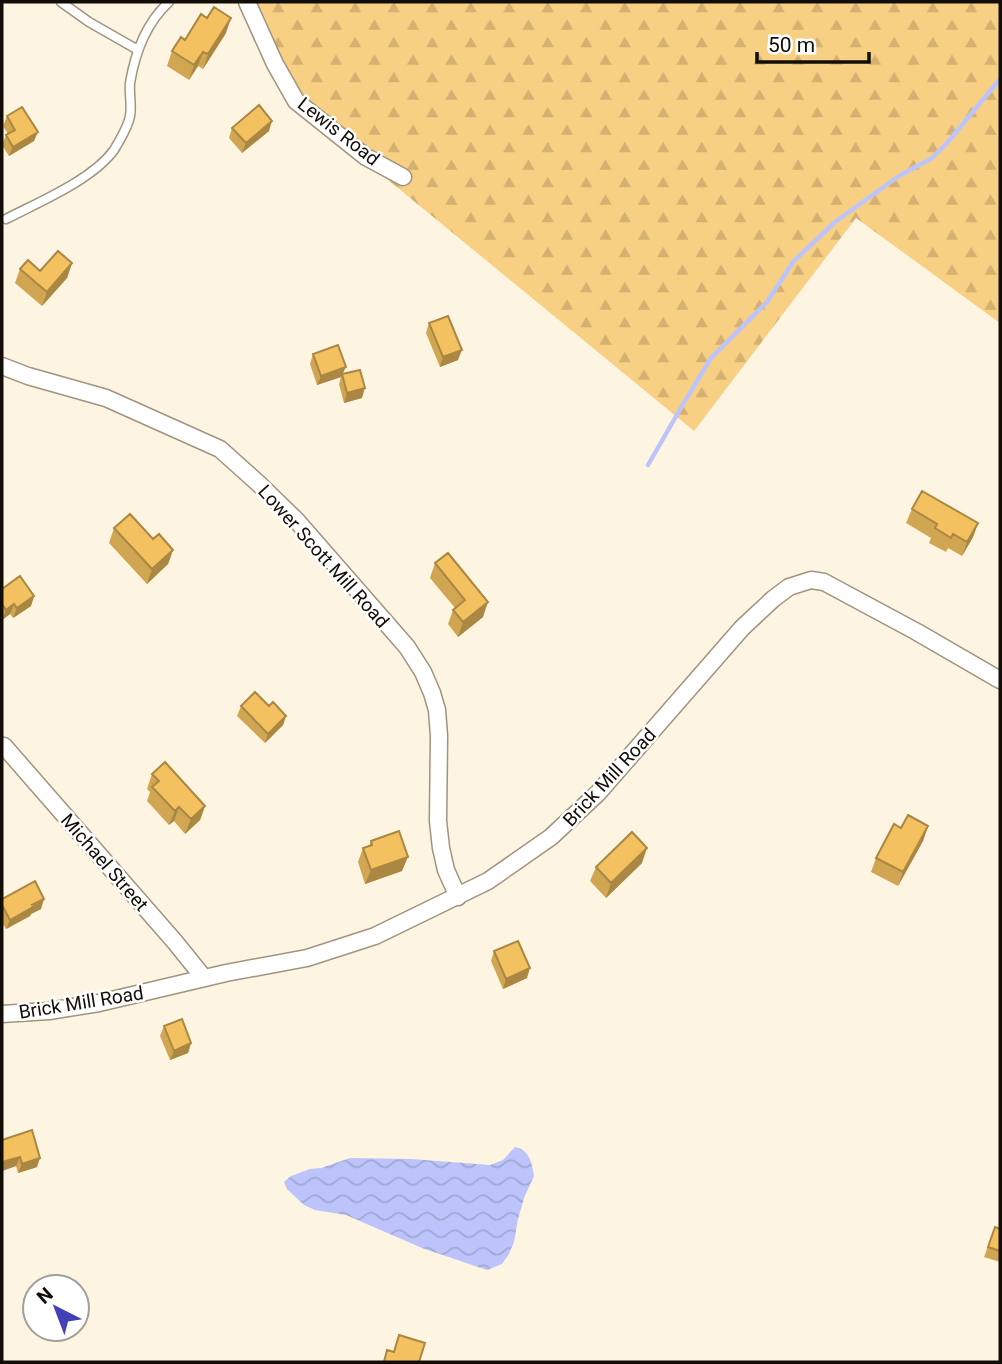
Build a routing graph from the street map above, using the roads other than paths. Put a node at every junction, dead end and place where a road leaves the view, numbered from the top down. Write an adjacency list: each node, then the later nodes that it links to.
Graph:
1 (61, 2): 4 (lane)
2 (169, 2): 4 (lane)
3 (247, 2): 5 (street, Lewis Road)
4 (138, 50): 6 (lane)
5 (403, 177)
6 (6, 219)
7 (2, 366): 10 (street, Lower Scott Mill Road)
8 (1000, 680): 10 (street, Brick Mill Road)
9 (4, 746): 11 (street, Michael Street)
10 (458, 897): 11 (street, Brick Mill Road)
11 (204, 978): 12 (street, Brick Mill Road)
12 (2, 1014)

